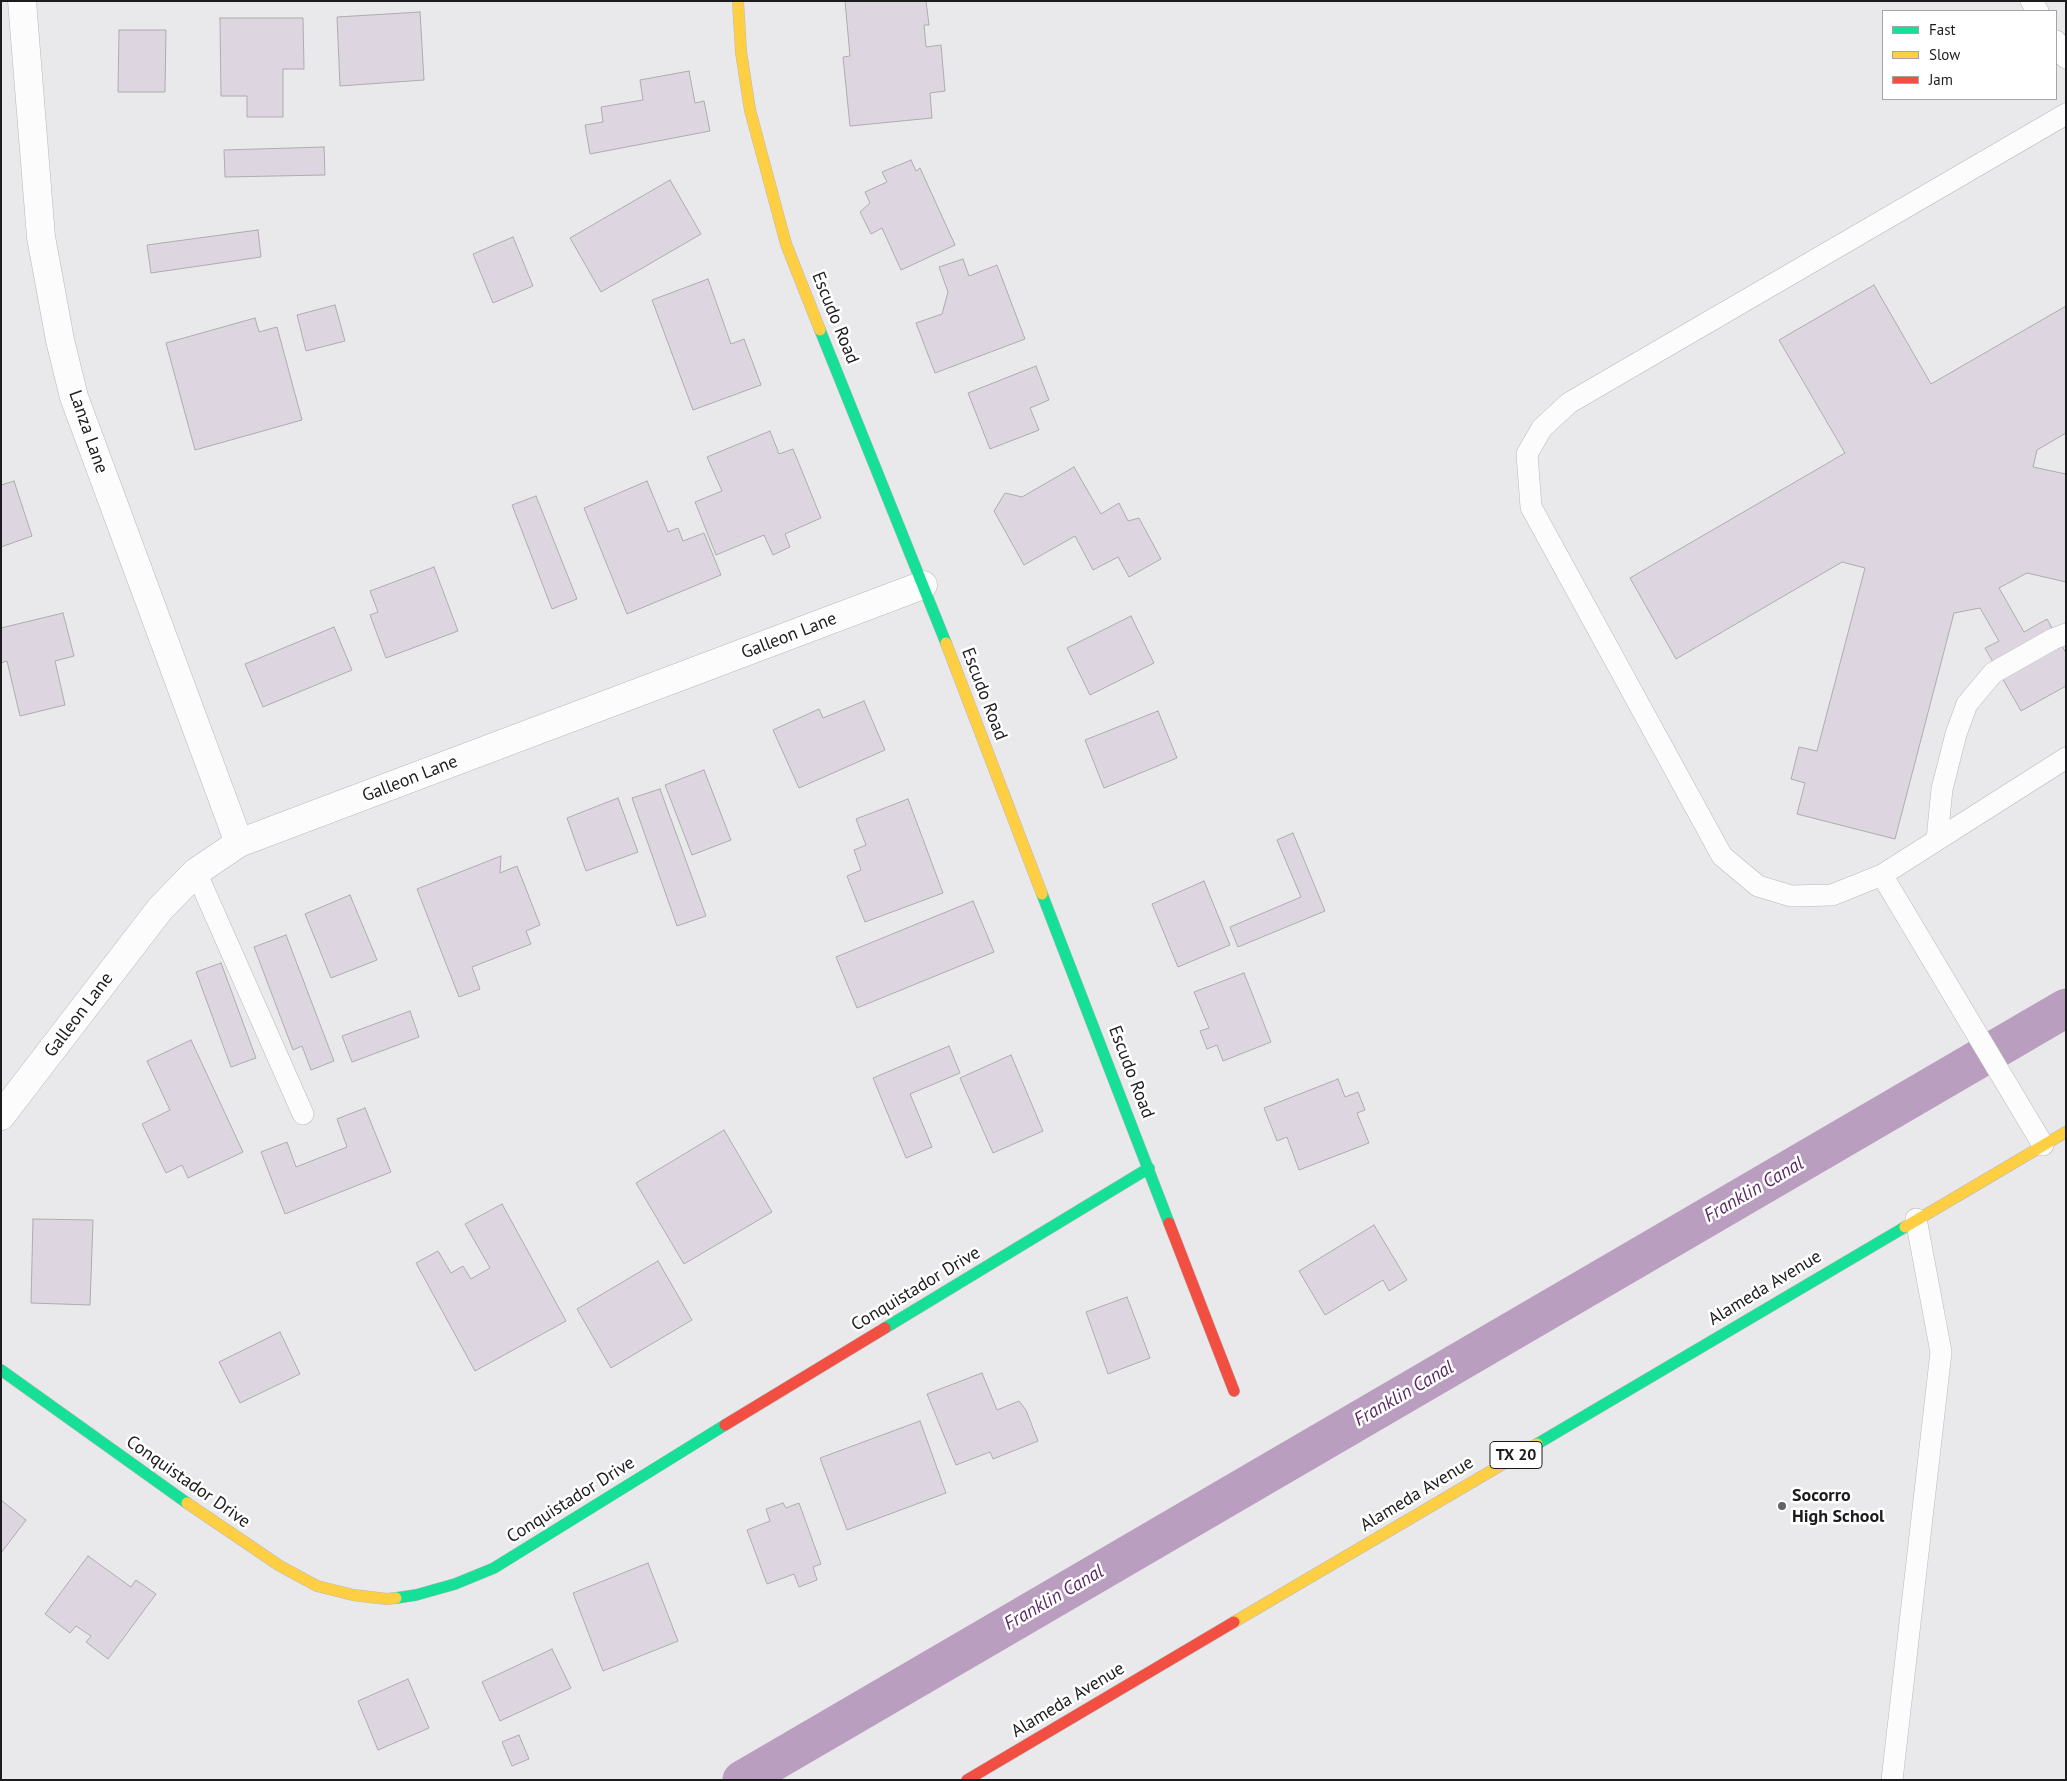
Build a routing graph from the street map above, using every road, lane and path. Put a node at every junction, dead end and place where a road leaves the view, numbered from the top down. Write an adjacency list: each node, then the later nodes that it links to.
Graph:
1 (22, 1): 10 (street, Lanza Lane)
2 (738, 1): 6 (street, Escudo Road)
3 (2057, 43): 4 (lane)
4 (2066, 58)
5 (2066, 114): 12 (lane)
6 (923, 585): 10 (street, Galleon Lane); 17 (street, Escudo Road)
7 (2066, 634): 9 (lane)
8 (2066, 758): 9 (lane)
9 (1937, 840): 12 (lane)
10 (239, 843): 11 (street, Galleon Lane)
11 (196, 872): 13 (lane); 14 (street, Galleon Lane)
12 (1882, 874): 16 (lane)
13 (303, 1114)
14 (1, 1116)
15 (2066, 1132): 16 (street, Alameda Avenue / TX 20)
16 (2043, 1145): 18 (street, Alameda Avenue / TX 20)
17 (1149, 1168): 19 (street, Conquistador Drive); 20 (street, Escudo Road)
18 (1916, 1219): 21 (street, Alameda Avenue / TX 20); 22 (lane)
19 (1, 1370)
20 (1234, 1391)
21 (966, 1780)
22 (1892, 1780)

